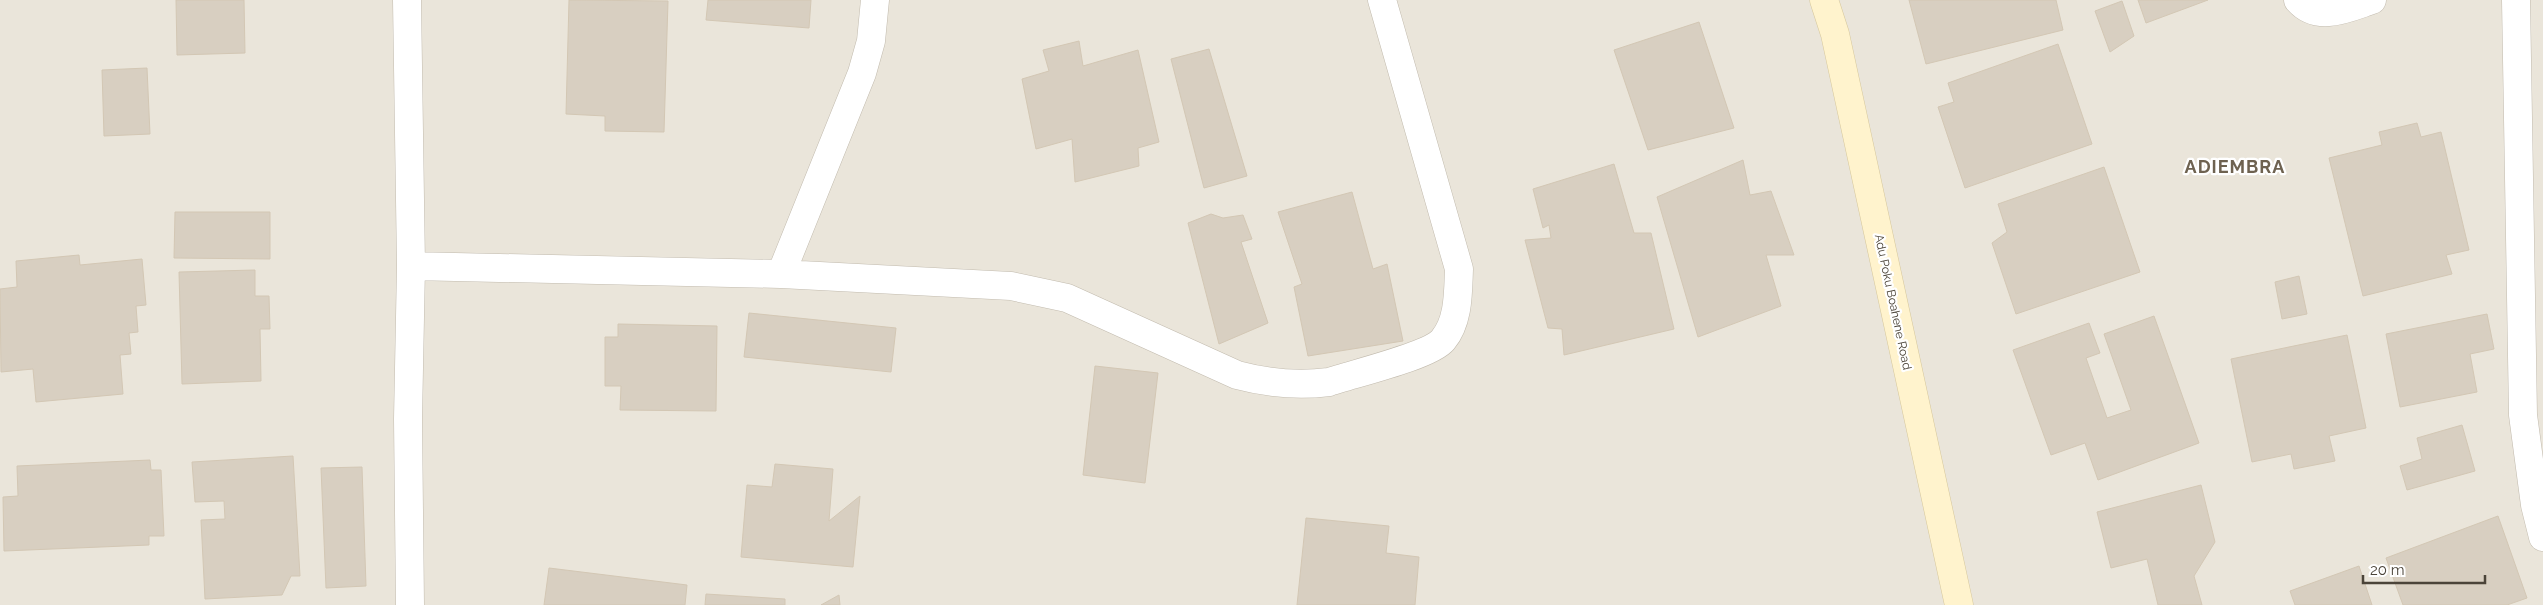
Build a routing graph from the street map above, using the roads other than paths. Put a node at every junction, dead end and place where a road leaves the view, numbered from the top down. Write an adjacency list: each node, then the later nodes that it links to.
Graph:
1 (408, 0): 8 (street)
2 (875, 0): 9 (street)
3 (1382, 0): 9 (street)
4 (1824, 0): 12 (street, Adu Poku Boahene Road)
5 (2298, 0): 6 (street)
6 (2372, 0)
7 (2516, 0): 10 (street)
8 (411, 266): 9 (street); 11 (street)
9 (781, 274)
10 (2543, 537)
11 (410, 605)
12 (1959, 605)

